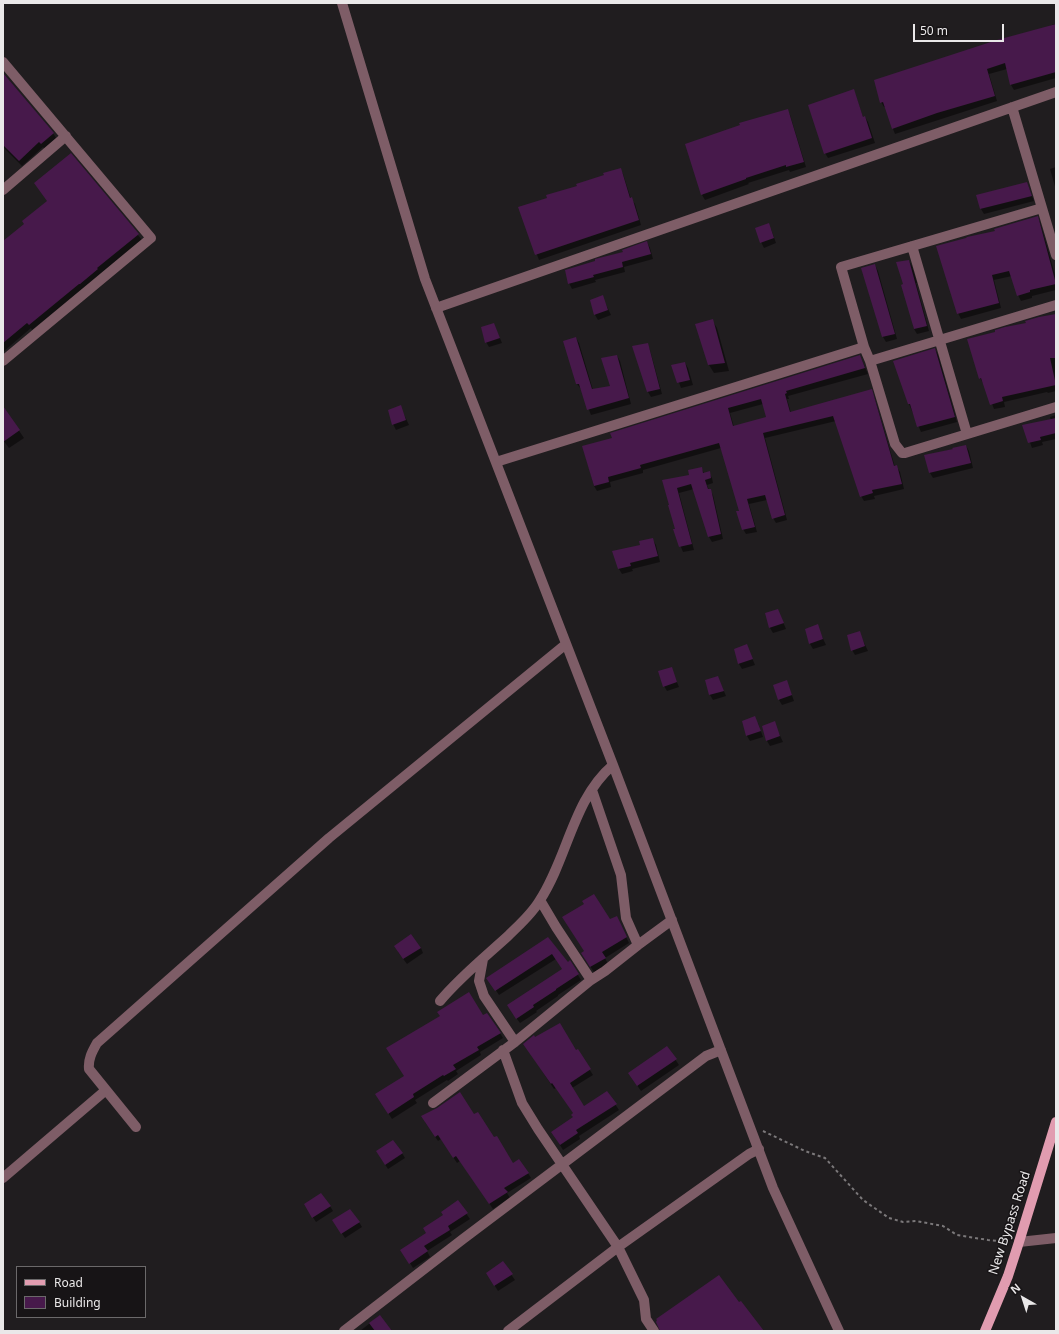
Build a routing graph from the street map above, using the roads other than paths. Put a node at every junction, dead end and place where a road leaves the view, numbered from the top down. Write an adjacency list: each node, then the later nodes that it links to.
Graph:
1 (342, 3): 11 (street)
2 (3, 62): 5 (street)
3 (1056, 92): 4 (street)
4 (1012, 107): 7 (street); 11 (street)
5 (66, 136): 6 (street); 14 (street)
6 (3, 190)
7 (1042, 208): 8 (street); 9 (street)
8 (912, 246): 12 (street); 13 (street)
9 (1056, 255)
10 (1056, 305): 12 (street)
11 (436, 308): 18 (street)
12 (939, 340): 15 (street); 17 (street)
13 (864, 347): 15 (street); 18 (street)
14 (3, 361)
15 (870, 361): 17 (street)
16 (1056, 407): 17 (street)
17 (967, 434)
18 (496, 462): 19 (street)
19 (566, 644): 20 (street); 31 (street)
20 (613, 765): 21 (street); 23 (street)
21 (592, 790): 22 (street); 24 (street)
22 (540, 900): 25 (street); 26 (street)
23 (672, 920): 24 (street); 30 (street)
24 (638, 945): 26 (street)
25 (483, 959): 27 (street); 28 (street)
26 (591, 980): 28 (street)
27 (440, 1001)
28 (515, 1042): 29 (street)
29 (503, 1050): 32 (street); 36 (street)
30 (721, 1050): 35 (street); 36 (street)
31 (106, 1090): 34 (street); 37 (street)
32 (433, 1103)
33 (1056, 1122): 39 (main road, New Bypass Road)
34 (136, 1127)
35 (759, 1149): 40 (street); 44 (street)
36 (563, 1165): 40 (street); 41 (street)
37 (3, 1178)
38 (1056, 1238): 39 (street)
39 (1019, 1242): 45 (main road, New Bypass Road)
40 (618, 1247): 42 (street); 43 (street)
41 (344, 1331)
42 (508, 1331)
43 (654, 1331)
44 (839, 1331)
45 (985, 1331)

